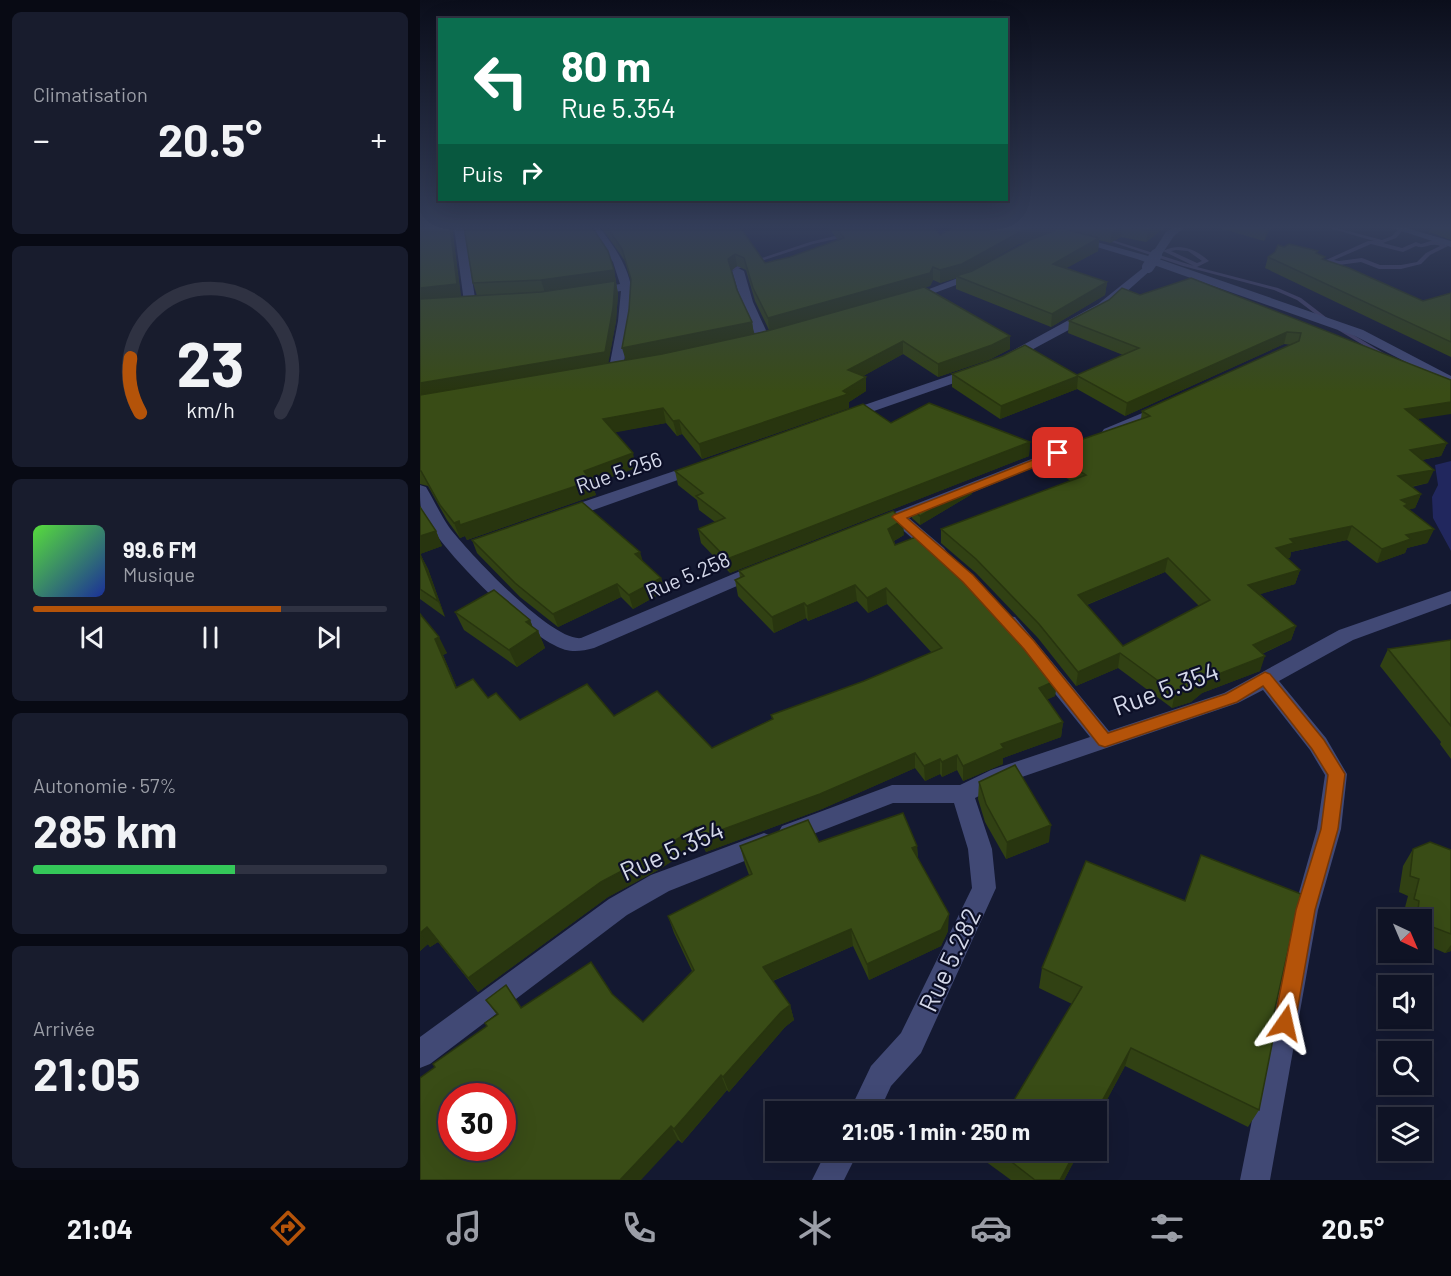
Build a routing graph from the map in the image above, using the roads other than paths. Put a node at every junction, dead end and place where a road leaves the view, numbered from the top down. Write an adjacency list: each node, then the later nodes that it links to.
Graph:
1 (463, 282): 9 (street)
2 (625, 282): 7 (street)
3 (741, 282): 11 (street)
4 (958, 282): 10 (street)
5 (1131, 282): 15 (street, bridge)
6 (1213, 282): 13 (street)
7 (625, 287): 8 (street); 12 (street)
8 (577, 295)
9 (500, 301)
10 (896, 303)
11 (764, 339)
12 (615, 368)
13 (1451, 381)
14 (1175, 403): 18 (street)
15 (827, 423)
16 (714, 463): 19 (street, Rue 5.256)
17 (420, 490): 21 (street, Rue 5.258)
18 (898, 517): 20 (street); 22 (street)
19 (547, 520)
20 (866, 529)
21 (781, 561)
22 (951, 563)
23 (1451, 597): 25 (street, Rue 5.354)
24 (999, 612): 26 (street)
25 (1265, 678): 26 (street, Rue 5.354); 32 (street)
26 (1105, 741): 27 (street, Rue 5.354)
27 (962, 794): 28 (street, Rue 5.354); 29 (street, Rue 5.282)
28 (420, 1054)
29 (868, 1101)
30 (838, 1161): 31 (street)
31 (828, 1180)
32 (1255, 1180)

